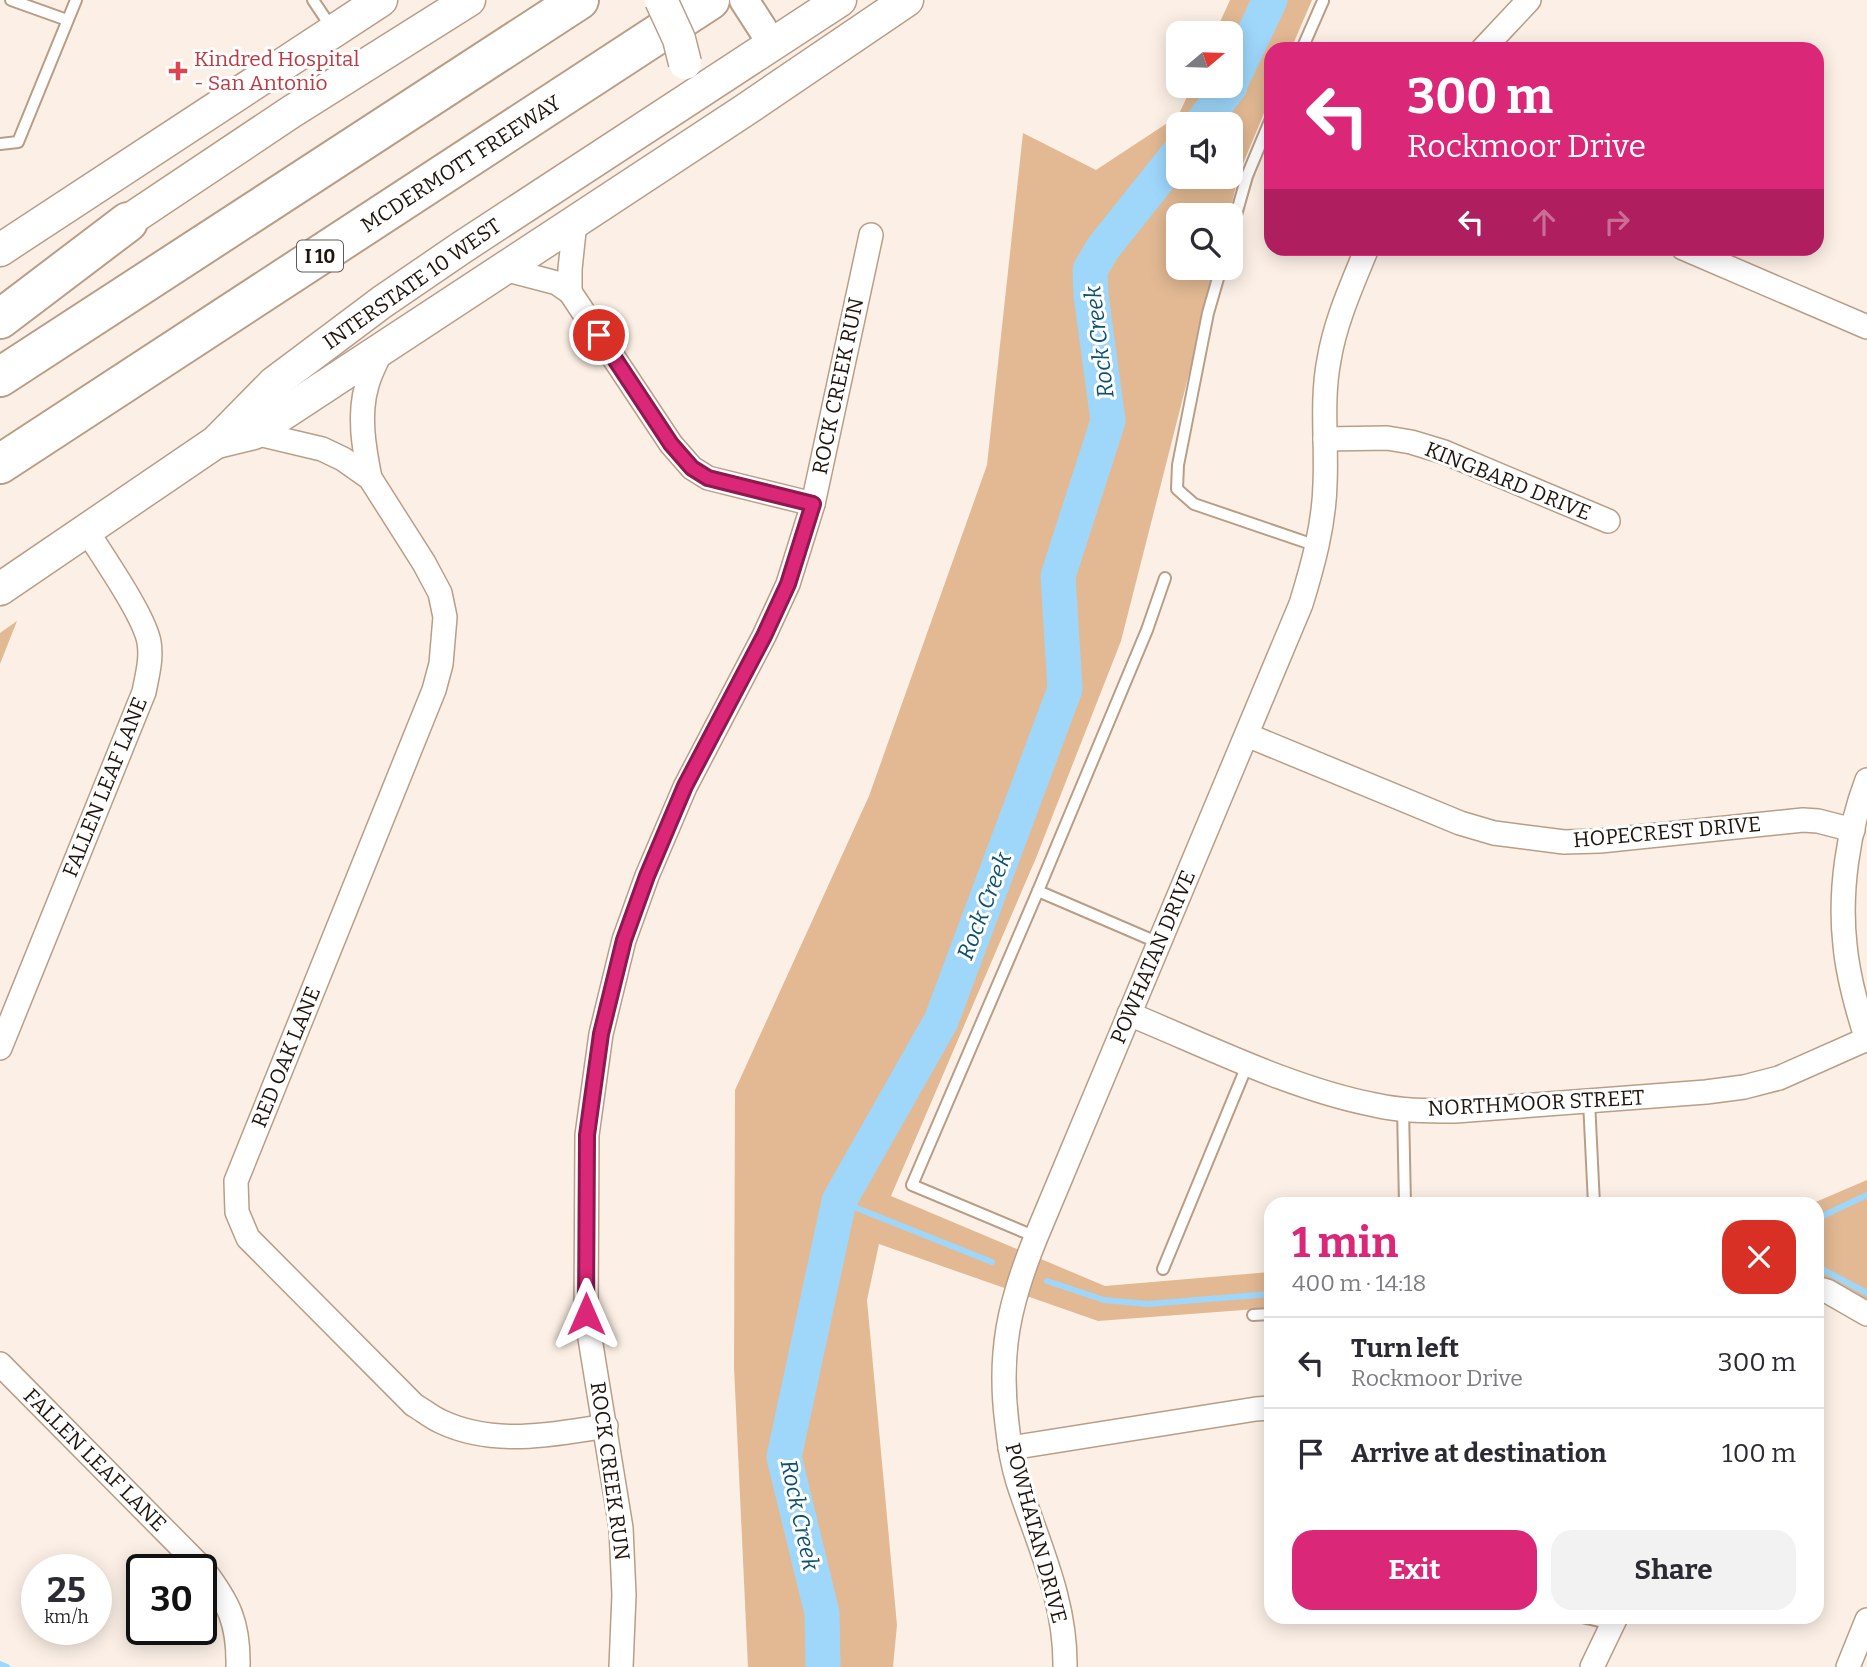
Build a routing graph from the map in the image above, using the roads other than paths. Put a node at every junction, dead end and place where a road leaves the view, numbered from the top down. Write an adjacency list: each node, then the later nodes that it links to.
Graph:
1 (11, 0): 13 (lane)
2 (76, 0): 13 (lane)
3 (313, 0): 15 (lane)
4 (381, 0): 15 (main road)
5 (469, 0): 22 (main road)
6 (579, 0): 35 (highway)
7 (661, 0): 18 (main road, bridge)
8 (710, 0): 39 (highway, MCDERMOTT FREEWAY / I 10)
9 (840, 0): 14 (main road, INTERSTATE 10 WEST)
10 (906, 0): 23 (main road)
11 (1529, 0): 17 (street)
12 (1323, 1): 16 (lane)
13 (67, 20): 20 (lane)
14 (758, 21): 18 (main road, INTERSTATE 10 WEST)
15 (334, 31): 25 (main road)
16 (1305, 42)
17 (1490, 42)
18 (658, 118): 38 (main road, INTERSTATE 10 WEST)
19 (1264, 135): 21 (lane)
20 (0, 144)
21 (1239, 203)
22 (128, 222): 31 (main road); 32 (highway)
23 (575, 222): 28 (main road); 30 (street)
24 (871, 235): 41 (street, ROCK CREEK RUN)
25 (0, 250)
26 (1364, 256): 37 (street, POWHATAN DRIVE)
27 (1703, 256): 33 (street)
28 (504, 269): 30 (street); 34 (main road)
29 (1218, 280): 44 (lane)
30 (570, 292): 41 (street)
31 (0, 303)
32 (0, 319)
33 (1867, 327)
34 (382, 349): 36 (main road); 40 (street, RED OAK LANE)
35 (0, 377)
36 (254, 433): 38 (main road); 40 (street, RED OAK LANE)
37 (1325, 439): 42 (street, KINGBARD DRIVE); 44 (street, POWHATAN DRIVE)
38 (216, 442): 43 (main road, INTERSTATE 10 WEST)
39 (0, 464)
40 (370, 478): 68 (street, RED OAK LANE)
41 (813, 504): 68 (street, ROCK CREEK RUN)
42 (1608, 521)
43 (87, 531): 46 (main road, INTERSTATE 10 WEST); 54 (street, FALLEN LEAF LANE)
44 (1317, 546): 47 (street, POWHATAN DRIVE)
45 (1165, 578): 50 (lane)
46 (0, 589)
47 (1247, 735): 49 (street, HOPECREST DRIVE); 51 (street, POWHATAN DRIVE)
48 (1867, 780): 49 (street)
49 (1853, 830): 53 (street)
50 (1038, 891): 51 (lane); 60 (lane)
51 (1159, 943): 52 (street, POWHATAN DRIVE)
52 (1129, 1014): 55 (street, NORTHMOOR STREET); 60 (street, POWHATAN DRIVE)
53 (1867, 1039): 56 (street, NORTHMOOR STREET)
54 (0, 1048)
55 (1248, 1063): 57 (street, NORTHMOOR STREET); 61 (lane)
56 (1589, 1101): 57 (street, NORTHMOOR STREET); 59 (lane)
57 (1403, 1109): 58 (lane)
58 (1405, 1197)
59 (1594, 1197)
60 (1037, 1237): 69 (street, POWHATAN DRIVE)
61 (1163, 1269)
62 (1824, 1290): 64 (street)
63 (1264, 1314): 65 (lane)
64 (1867, 1314)
65 (1253, 1315)
66 (0, 1364): 72 (street, FALLEN LEAF LANE)
67 (1264, 1408): 69 (street)
68 (606, 1426): 73 (street, ROCK CREEK RUN)
69 (1010, 1448): 74 (street, POWHATAN DRIVE)
70 (1867, 1620): 76 (street)
71 (1613, 1624): 75 (street)
72 (238, 1667)
73 (621, 1667)
74 (1065, 1667)
75 (1592, 1667)
76 (1848, 1667)

